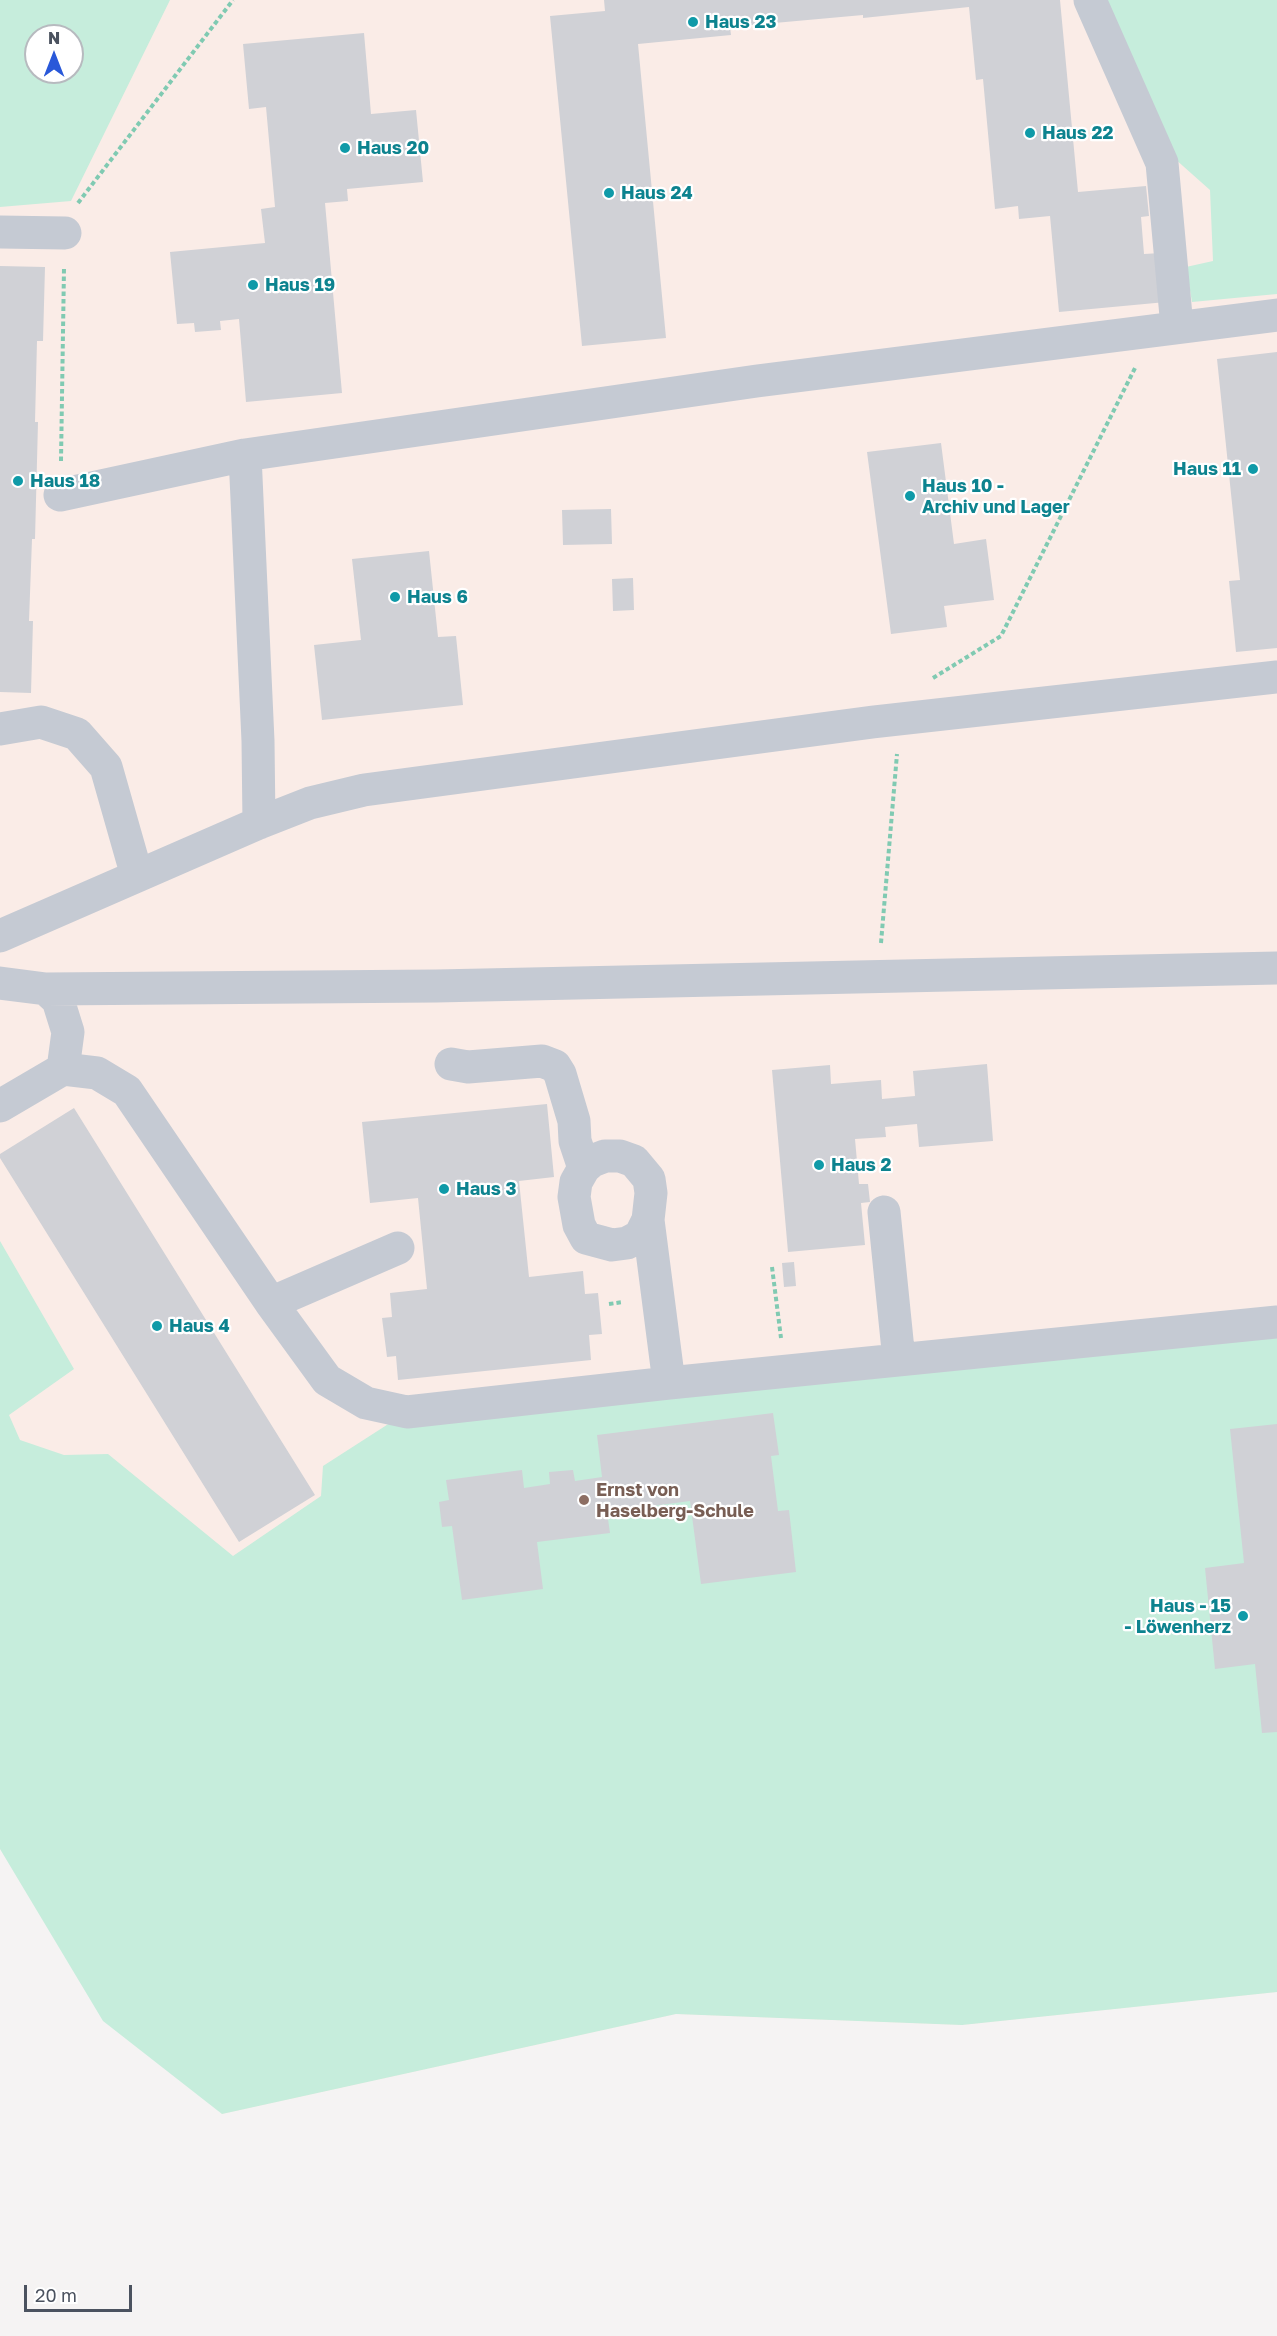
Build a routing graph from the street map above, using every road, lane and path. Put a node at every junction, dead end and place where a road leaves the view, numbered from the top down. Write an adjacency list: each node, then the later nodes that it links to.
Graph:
1 (233, 0): 4 (path)
2 (1090, 0): 6 (lane)
3 (0, 232): 4 (lane)
4 (65, 234): 8 (path)
5 (1277, 315): 6 (lane)
6 (1166, 329): 7 (lane); 10 (path)
7 (245, 455): 8 (lane); 12 (lane)
8 (60, 495)
9 (1277, 677): 10 (lane)
10 (900, 720): 12 (lane); 16 (path)
11 (0, 729): 13 (lane)
12 (259, 823): 13 (lane)
13 (137, 876): 14 (lane)
14 (0, 936)
15 (1277, 968): 16 (lane)
16 (878, 977): 18 (lane)
17 (0, 983): 18 (lane)
18 (46, 989): 20 (lane)
19 (451, 1064): 22 (lane)
20 (63, 1069): 21 (lane); 27 (lane)
21 (0, 1106)
22 (584, 1168): 24 (lane); 24 (lane)
23 (884, 1212): 29 (lane)
24 (648, 1220): 31 (lane)
25 (398, 1248): 27 (lane)
26 (772, 1267): 30 (path)
27 (271, 1303): 31 (lane)
28 (1277, 1322): 29 (lane)
29 (899, 1360): 30 (lane)
30 (786, 1372): 31 (lane)
31 (669, 1383)

